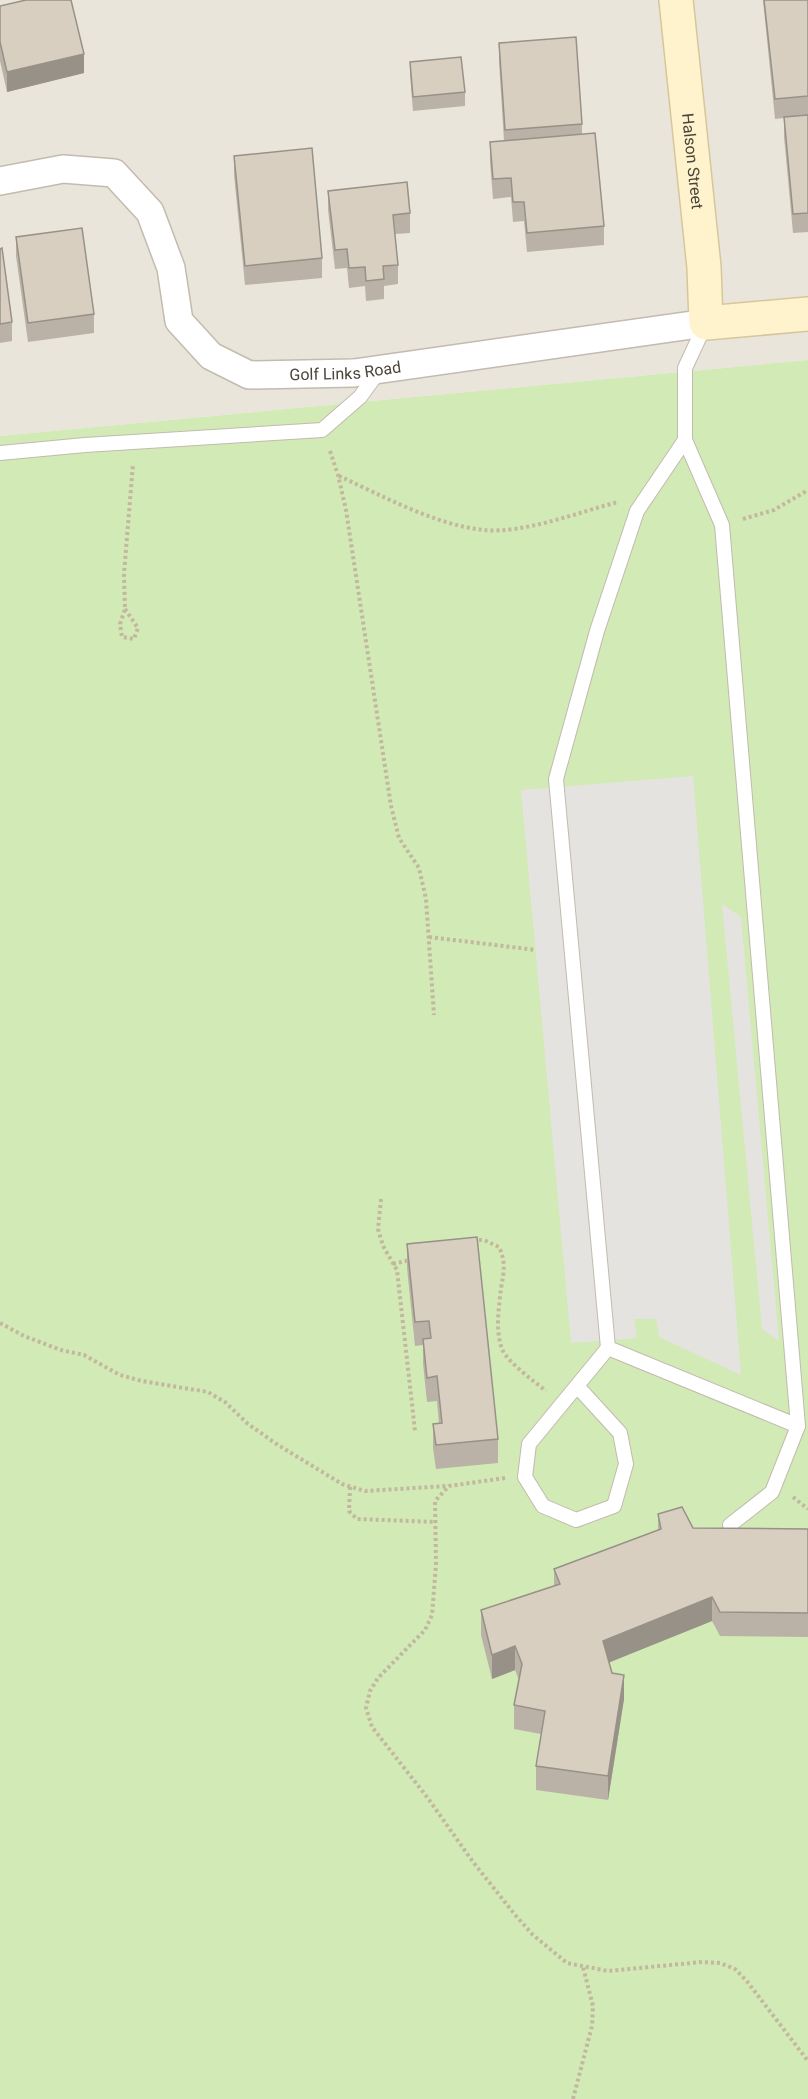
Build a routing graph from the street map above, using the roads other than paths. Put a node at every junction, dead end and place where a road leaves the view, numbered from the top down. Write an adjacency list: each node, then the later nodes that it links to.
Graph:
1 (676, 0): 4 (main road, Halson Street)
2 (0, 181): 5 (street, Golf Links Road)
3 (808, 314): 4 (main road, Golf Links Road)
4 (706, 323): 5 (street, Golf Links Road); 6 (lane)
5 (381, 369): 7 (lane)
6 (685, 440): 8 (lane); 10 (lane)
7 (0, 453)
8 (608, 1348): 9 (lane); 10 (lane)
9 (577, 1386): 9 (lane)
10 (798, 1426): 11 (lane)
11 (730, 1526)

